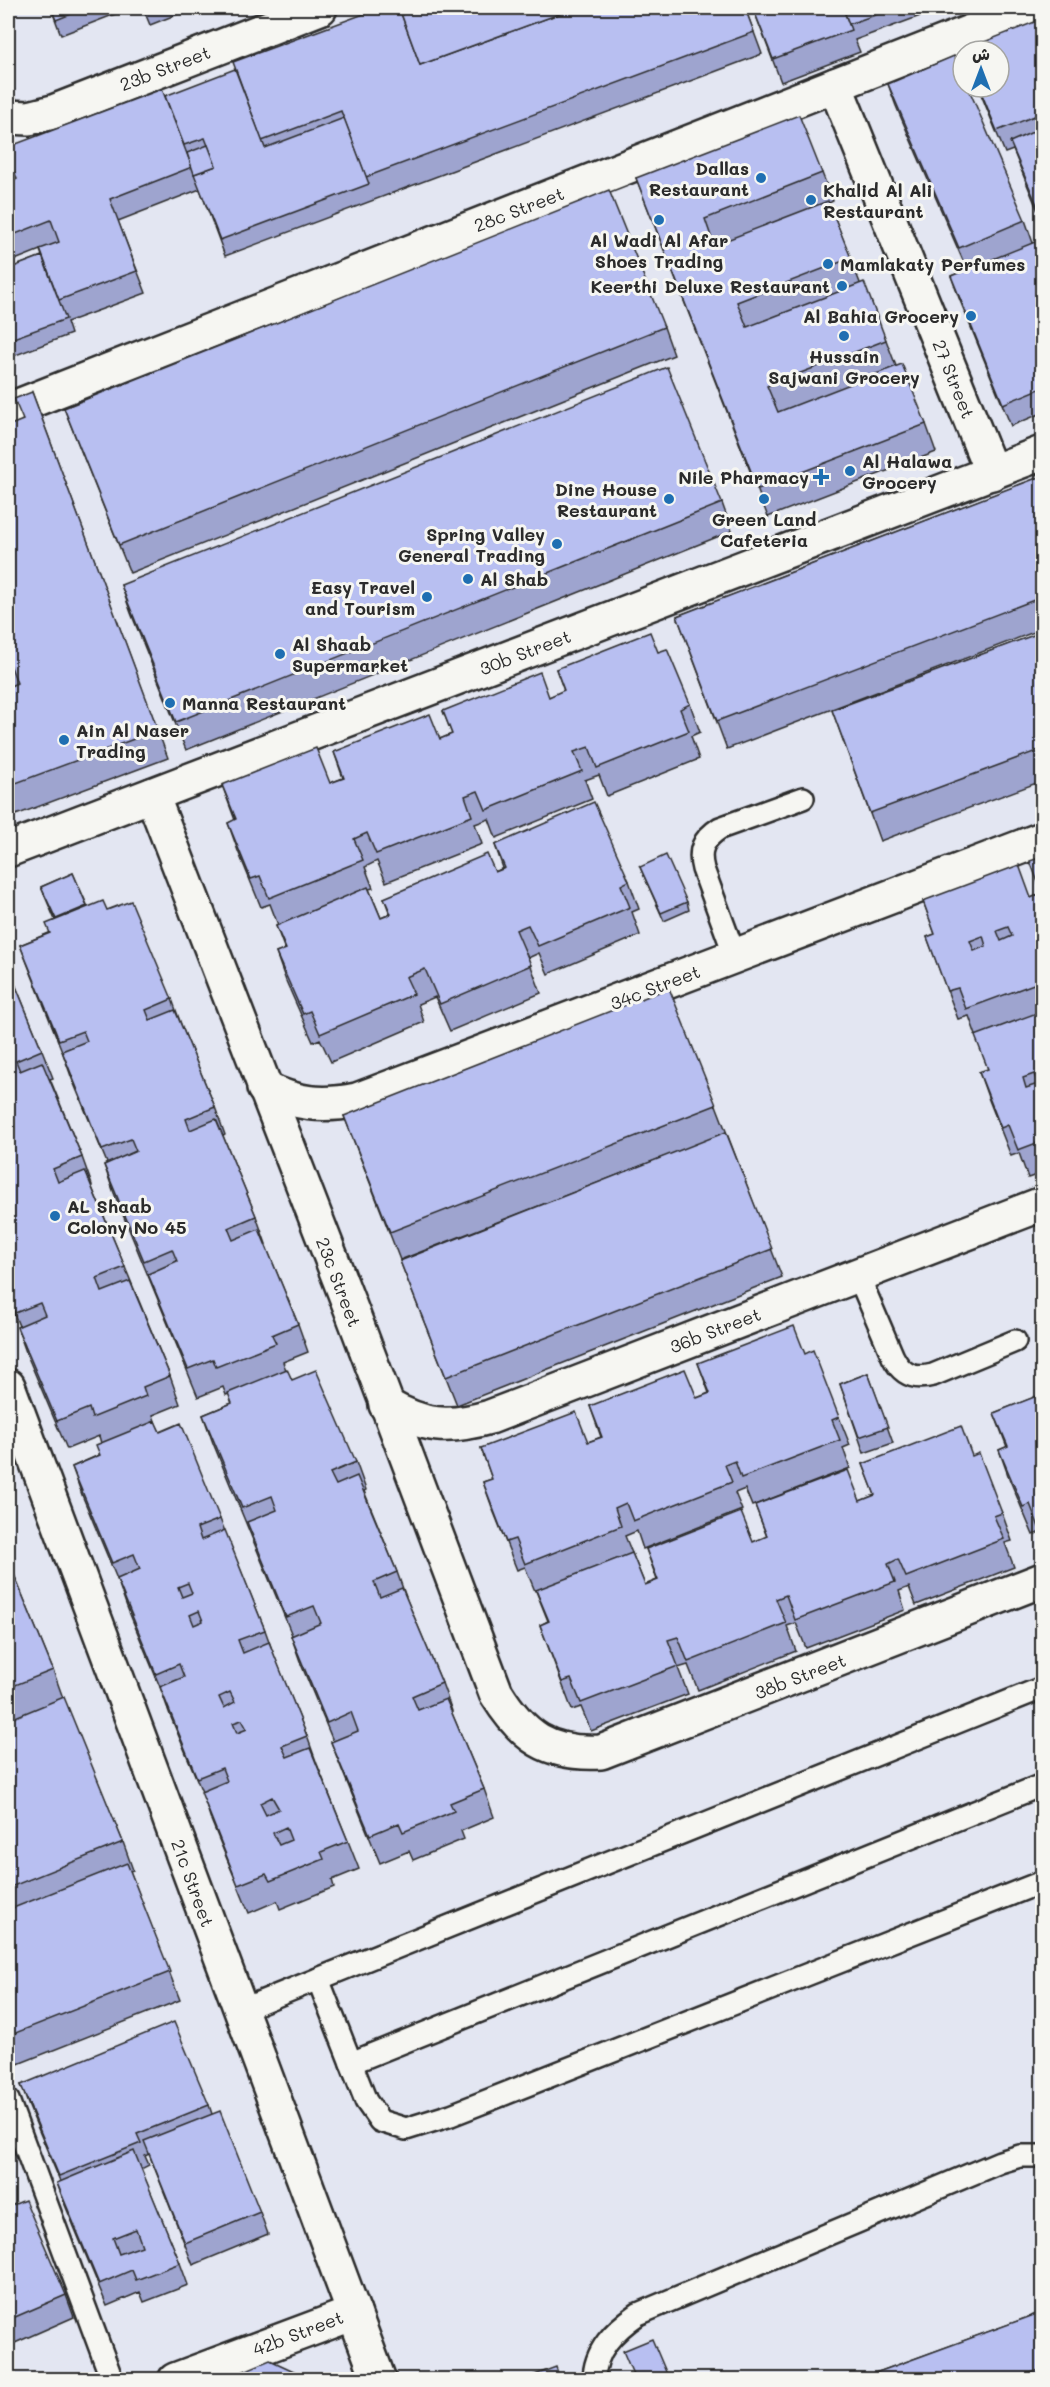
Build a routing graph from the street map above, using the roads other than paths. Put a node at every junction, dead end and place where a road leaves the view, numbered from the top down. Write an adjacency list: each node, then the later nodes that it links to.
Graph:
1 (320, 8): 4 (street, 23b Street)
2 (1030, 8): 3 (street, 28c Street)
3 (835, 85): 5 (street, 28c Street); 7 (street, 27 Street)
4 (8, 117)
5 (8, 410)
6 (1042, 453): 7 (street, 30b Street)
7 (992, 473): 8 (street, 30b Street)
8 (152, 795): 11 (street, 30b Street); 13 (street, 23c Street)
9 (803, 798): 12 (lane)
10 (1042, 839): 12 (street, 34c Street)
11 (8, 850)
12 (735, 956): 13 (street, 34c Street)
13 (264, 1088): 18 (street, 23c Street)
14 (1042, 1204): 15 (street, 36b Street)
15 (858, 1275): 16 (lane); 18 (street, 36b Street)
16 (1015, 1341)
17 (8, 1386): 25 (street, 21c Street)
18 (386, 1405): 21 (street, 23c Street)
19 (1042, 1580): 21 (street, 38b Street)
20 (1042, 1688): 24 (lane)
21 (554, 1748)
22 (1042, 1785): 26 (lane)
23 (1042, 1882): 26 (lane)
24 (318, 1979): 25 (lane); 26 (lane)
25 (241, 2010): 29 (street, 21c Street)
26 (351, 2062)
27 (8, 2100): 30 (lane)
28 (1042, 2156): 33 (lane)
29 (354, 2313): 31 (street, 42b Street); 32 (street, 21c Street)
30 (112, 2379)
31 (175, 2379)
32 (379, 2379)
33 (594, 2379)

